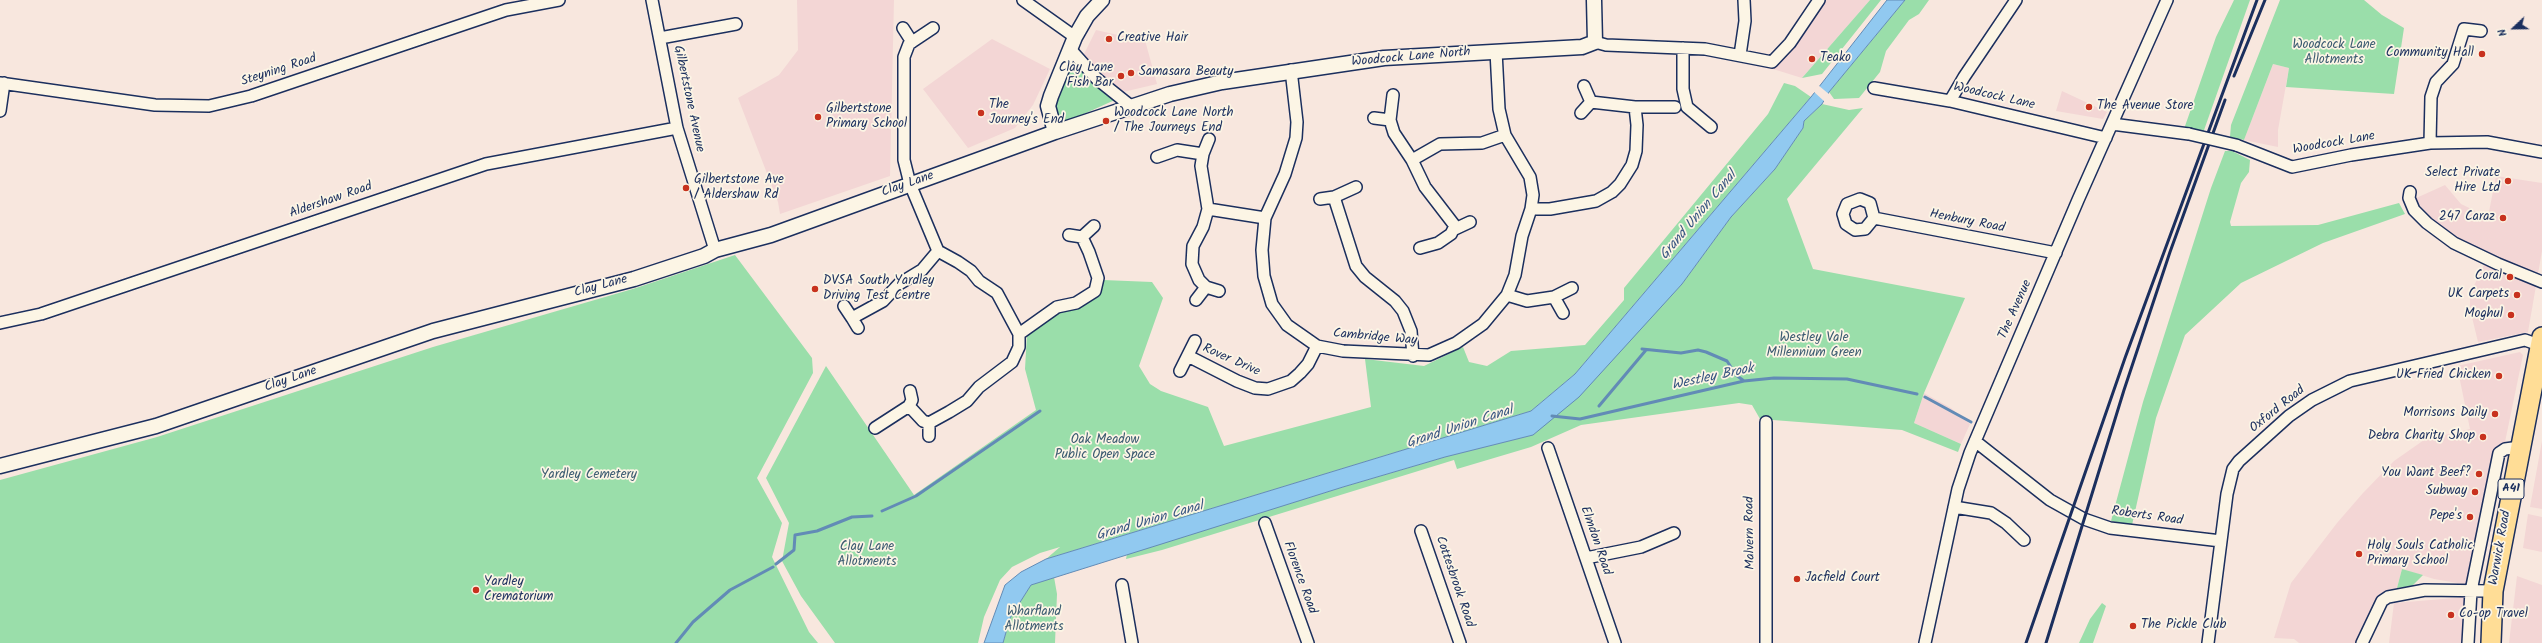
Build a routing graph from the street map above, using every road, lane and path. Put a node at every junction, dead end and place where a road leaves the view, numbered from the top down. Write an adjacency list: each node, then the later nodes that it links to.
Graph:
1 (559, 0): 10 (street, Steyning Road)
2 (652, 0): 15 (street, Gilbertstone Avenue)
3 (1023, 0): 18 (street)
4 (1102, 0): 18 (street)
5 (1594, 0): 17 (street)
6 (1744, 0): 21 (street)
7 (1819, 0): 21 (street, Woodcock Lane North)
8 (2016, 0): 27 (street)
9 (2168, 0): 36 (street, The Avenue)
10 (505, 5): 23 (street, Steyning Road)
11 (736, 24): 15 (street)
12 (903, 28): 16 (street)
13 (933, 28): 16 (street)
14 (2481, 31): 43 (street)
15 (660, 38): 38 (street, Gilbertstone Avenue)
16 (912, 42): 48 (street)
17 (1595, 42): 19 (street, Woodcock Lane North); 20 (street, Woodcock Lane North)
18 (1072, 43): 29 (street); 39 (street)
19 (1683, 48): 21 (street, Woodcock Lane North); 37 (street)
20 (1496, 51): 22 (street, Woodcock Lane North); 40 (street, Cambridge Way)
21 (1740, 55)
22 (1291, 70): 29 (street, Woodcock Lane North); 55 (street, Cambridge Way)
23 (2, 83): 32 (street)
24 (1584, 86): 28 (street)
25 (1874, 88): 27 (street, Woodcock Lane)
26 (1393, 95): 35 (street)
27 (1950, 101): 41 (street, Woodcock Lane)
28 (1591, 102): 30 (street); 33 (street)
29 (1132, 106): 39 (street, Woodcock Lane North)
30 (1635, 107): 31 (street); 54 (street)
31 (1675, 107)
32 (0, 111)
33 (1581, 113)
34 (1374, 118): 35 (street)
35 (1390, 120): 47 (street)
36 (2112, 124): 41 (street, The Avenue); 43 (street, Woodcock Lane, bridge)
37 (1711, 127)
38 (677, 128): 63 (street, Gilbertstone Avenue); 76 (street, Aldershaw Road)
39 (1055, 132): 48 (street, Clay Lane)
40 (1505, 135): 47 (street); 54 (street, Cambridge Way)
41 (2106, 138): 65 (street, The Avenue)
42 (1209, 139): 45 (street)
43 (2430, 143): 44 (street, Woodcock Lane)
44 (2542, 152)
45 (1203, 154): 46 (street); 53 (street)
46 (1157, 157)
47 (1412, 160): 59 (street)
48 (910, 184): 63 (street, Clay Lane); 64 (street)
49 (1356, 187): 51 (street)
50 (2410, 192): 66 (street)
51 (1334, 197): 52 (street); 83 (street)
52 (1320, 199)
53 (1208, 208): 55 (street); 67 (street)
54 (1531, 209): 70 (street, Cambridge Way)
55 (1265, 218): 81 (street, Cambridge Way)
56 (1874, 218): 65 (street, Henbury Road)
57 (1470, 222): 59 (street)
58 (1094, 226): 61 (street)
59 (1455, 229): 62 (street)
60 (1069, 236): 61 (street)
61 (1082, 237): 78 (street)
62 (1420, 248)
63 (715, 250): 94 (street, Clay Lane)
64 (938, 251): 75 (street); 78 (street)
65 (2056, 253): 91 (street, The Avenue)
66 (2542, 282)
67 (1206, 287): 69 (street); 72 (street)
68 (1572, 288): 71 (street)
69 (1219, 291)
70 (1507, 295): 71 (street); 83 (street, Cambridge Way)
71 (1554, 297): 74 (street)
72 (1196, 300)
73 (844, 306): 75 (street)
74 (1563, 313)
75 (852, 318): 77 (street)
76 (0, 323)
77 (858, 328)
78 (1019, 334): 88 (street)
79 (1194, 341): 82 (street, Rover Drive)
80 (2541, 343): 92 (highway, Warwick Road / A41); 100 (street, Oxford Road)
81 (1316, 346): 82 (street, Rover Drive); 83 (street, Cambridge Way)
82 (1188, 356): 84 (street, Rover Drive)
83 (1413, 356)
84 (1180, 371)
85 (910, 391): 86 (street)
86 (909, 406): 88 (street); 89 (street)
87 (1766, 422): 109 (street, Malvern Road)
88 (929, 423): 90 (street)
89 (875, 428)
90 (929, 436)
91 (1975, 441): 95 (street, The Avenue); 100 (street, Roberts Road)
92 (2520, 447): 103 (street); 104 (highway, Warwick Road / A41)
93 (1548, 448): 101 (street, Elmdon Road)
94 (0, 466)
95 (1954, 507): 99 (street); 110 (street, The Avenue)
96 (1265, 523): 106 (street, Florence Road)
97 (1421, 531): 107 (street, Cottesbrook Road)
98 (1674, 533): 101 (street)
99 (2024, 540)
100 (2221, 541): 111 (street, Oxford Road)
101 (1586, 558): 108 (street, Elmdon Road)
102 (1122, 585): 105 (street)
103 (2471, 590): 104 (street); 112 (street); 113 (street)
104 (2493, 590): 114 (highway, Warwick Road / A41)
105 (1132, 643)
106 (1308, 643)
107 (1460, 643)
108 (1615, 643)
109 (1766, 643)
110 (1925, 643)
111 (2208, 643)
112 (2362, 643)
113 (2468, 643)
114 (2491, 643)

